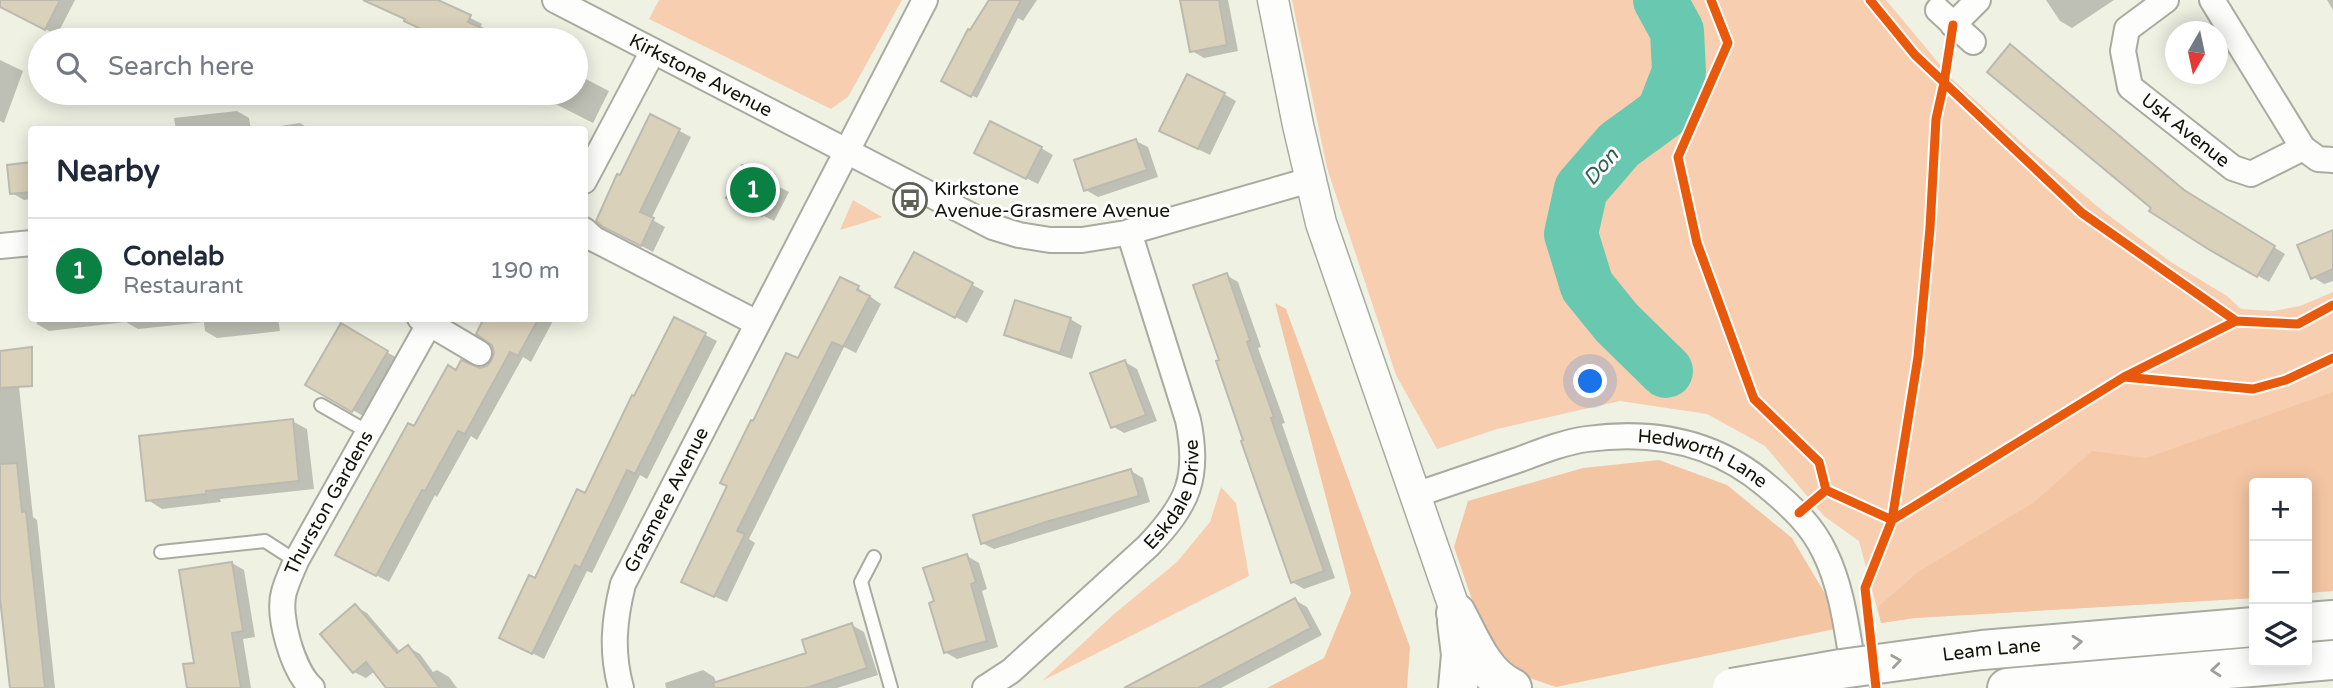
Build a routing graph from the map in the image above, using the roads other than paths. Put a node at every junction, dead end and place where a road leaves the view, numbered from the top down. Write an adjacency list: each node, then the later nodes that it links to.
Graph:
1 (555, 0): 8 (street, Kirkstone Avenue)
2 (925, 0): 10 (street)
3 (1273, 0): 13 (street)
4 (1978, 0): 7 (street)
5 (2166, 0): 9 (street, Usk Avenue)
6 (2212, 0): 9 (street)
7 (1973, 43)
8 (653, 51): 10 (street, Kirkstone Avenue); 12 (street)
9 (2303, 148): 11 (street)
10 (848, 152): 14 (street, Kirkstone Avenue); 20 (street, Grasmere Avenue)
11 (2333, 160)
12 (588, 173)
13 (1310, 180): 14 (street, Kirkstone Avenue); 24 (street)
14 (1129, 232): 36 (street, Eskdale Drive)
15 (588, 234): 20 (street)
16 (28, 243): 17 (street)
17 (0, 246)
18 (423, 322): 23 (street, Thurston Gardens)
19 (426, 322): 21 (street)
20 (757, 323): 34 (street, Grasmere Avenue)
21 (479, 353)
22 (321, 405): 23 (lane)
23 (368, 432): 27 (street, Thurston Gardens)
24 (1415, 495): 28 (street); 40 (street, Hedworth Lane)
25 (162, 552): 27 (lane)
26 (874, 557): 35 (lane)
27 (296, 561): 33 (street, Thurston Gardens)
28 (1456, 613): 37 (highway); 38 (highway)
29 (2333, 620): 30 (highway)
30 (2312, 622)
31 (2249, 627): 39 (highway, Leam Lane, one-way to 31, bridge)
32 (2333, 660): 41 (highway, Leam Lane, one-way to 41)
33 (312, 688)
34 (621, 688)
35 (891, 688)
36 (985, 688)
37 (1458, 688)
38 (1512, 688)
39 (1732, 688)
40 (1857, 688)
41 (2007, 688)

